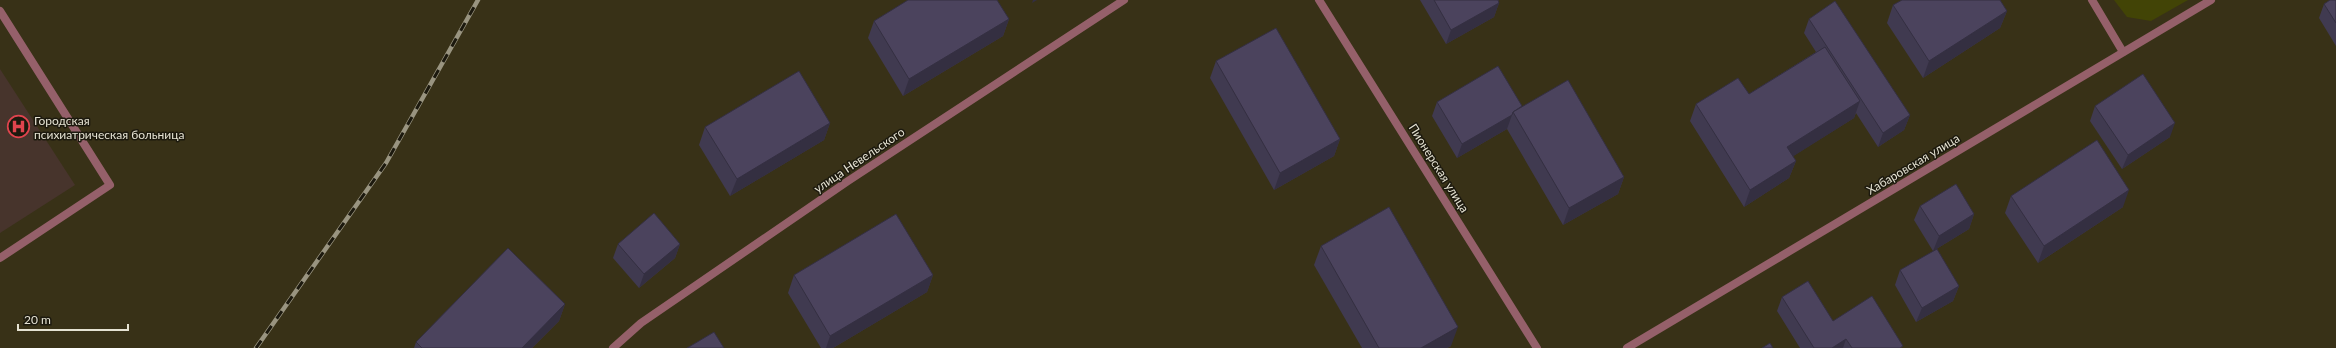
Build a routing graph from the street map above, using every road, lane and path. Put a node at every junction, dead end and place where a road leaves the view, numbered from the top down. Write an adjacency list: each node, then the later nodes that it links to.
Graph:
1 (1124, 0): 8 (street, улица Невельского)
2 (1319, 0): 9 (street, Пионерская улица)
3 (2092, 0): 6 (street)
4 (2211, 0): 6 (street, Хабаровская улица)
5 (0, 11): 7 (street)
6 (2123, 52): 10 (street, Хабаровская улица)
7 (0, 258)
8 (613, 348)
9 (1538, 348)
10 (1627, 348)

